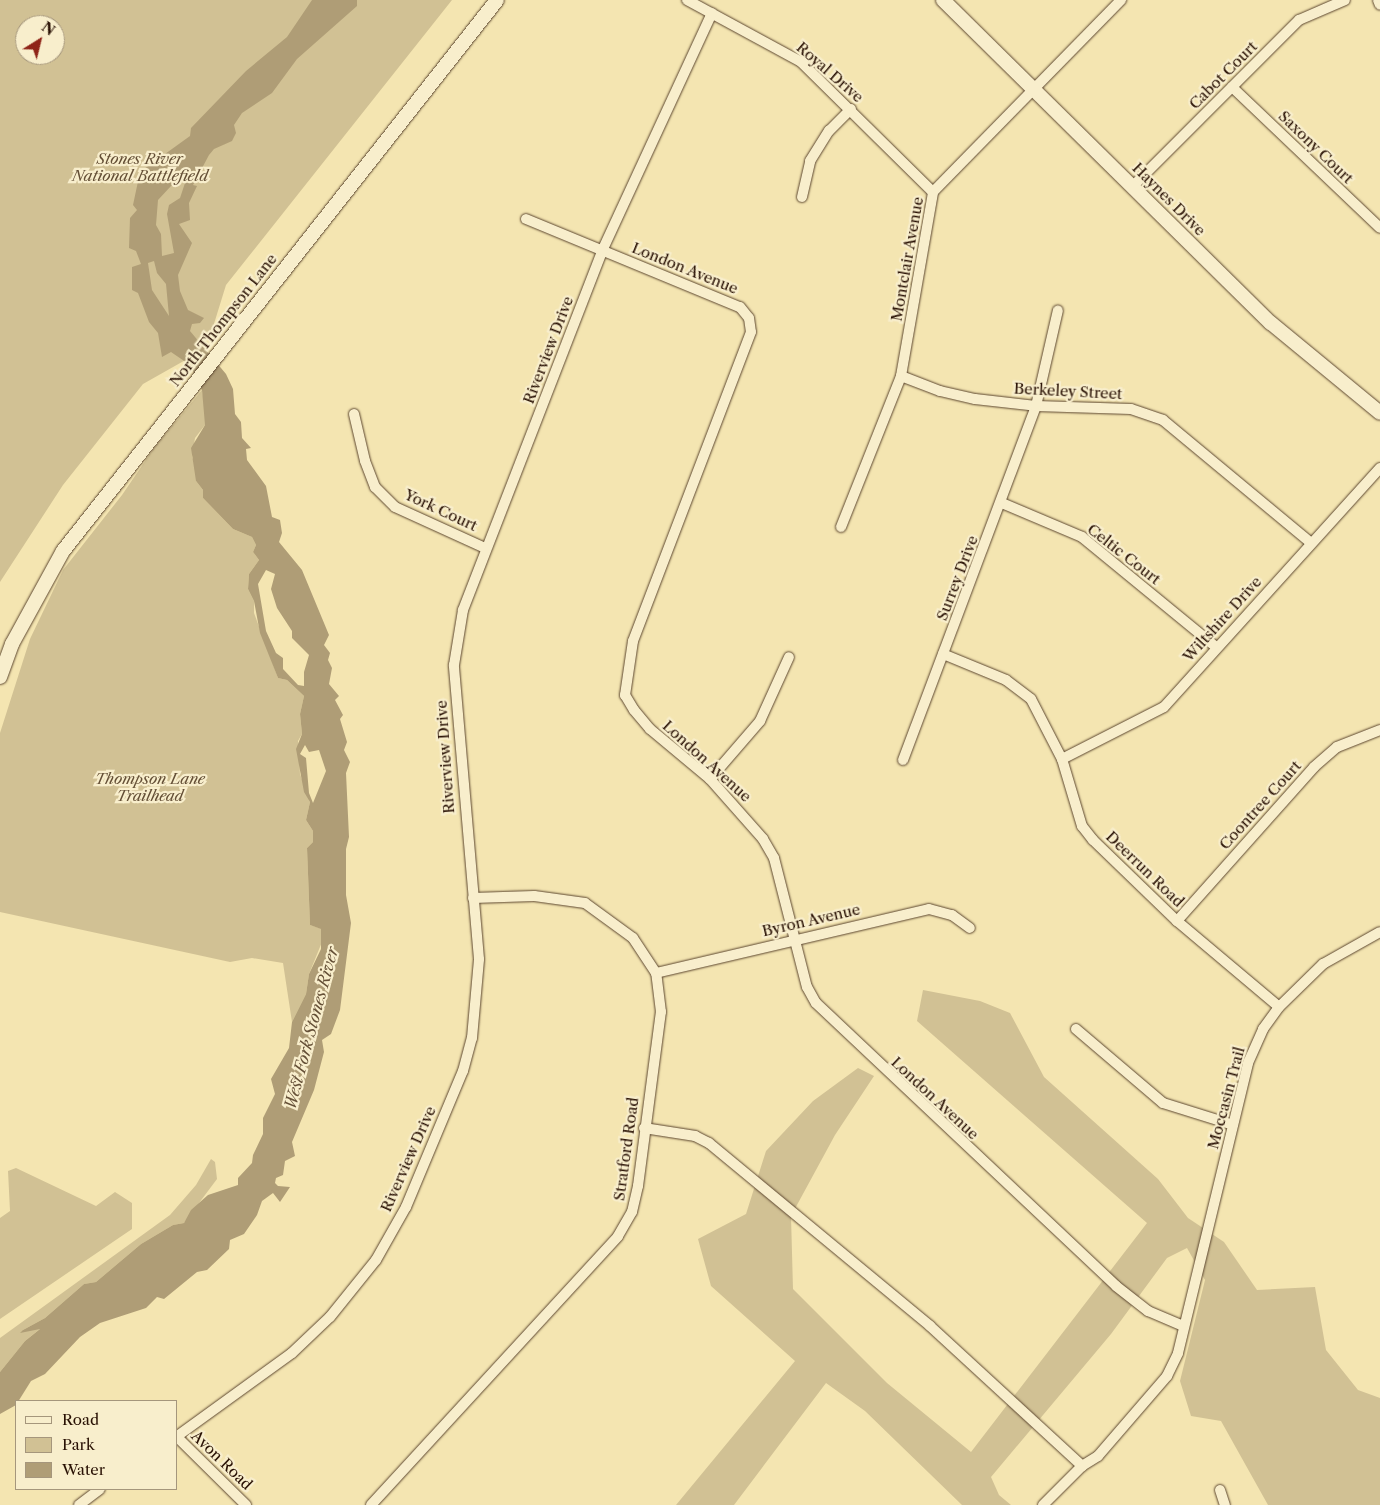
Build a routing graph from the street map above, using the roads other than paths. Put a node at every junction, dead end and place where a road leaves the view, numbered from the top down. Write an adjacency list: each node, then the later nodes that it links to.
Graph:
1 (497, 0): 31 (main road, North Thompson Lane)
2 (687, 0): 8 (street, Royal Drive)
3 (943, 0): 10 (main road, Haynes Drive)
4 (1121, 0): 10 (street, Montclair Avenue)
5 (1345, 0): 9 (street, Cabot Court)
6 (1378, 0): 7 (street)
7 (1380, 5)
8 (712, 13): 11 (street, Royal Drive); 17 (street, Riverview Drive)
9 (1232, 87): 12 (street, Cabot Court); 16 (street, Saxony Court)
10 (1034, 89): 12 (main road, Haynes Drive); 13 (street, Montclair Avenue)
11 (851, 109): 13 (street, Royal Drive); 14 (street)
12 (1133, 186): 21 (main road, Haynes Drive)
13 (933, 192): 19 (street, Montclair Avenue)
14 (802, 197)
15 (526, 219): 17 (street, London Avenue)
16 (1380, 228)
17 (602, 251): 27 (street, Riverview Drive); 35 (street, London Avenue)
18 (1058, 310): 20 (street, Surrey Drive)
19 (901, 376): 20 (street, Berkeley Street); 25 (street, Montclair Avenue)
20 (1036, 406): 24 (street, Surrey Drive); 26 (street, Berkeley Street)
21 (1380, 413)
22 (354, 414): 27 (street, York Court)
23 (1380, 468): 26 (street, Wiltshire Drive)
24 (1002, 503): 28 (street, Celtic Court); 29 (street, Surrey Drive)
25 (841, 527)
26 (1311, 543): 28 (street, Wiltshire Drive)
27 (485, 548): 36 (street, Riverview Drive)
28 (1216, 647): 33 (street, Wiltshire Drive)
29 (943, 654): 33 (street, Deerrun Road); 34 (street, Surrey Drive)
30 (789, 657): 35 (street)
31 (0, 676)
32 (1380, 730): 37 (street, Coontree Court)
33 (1062, 759): 37 (street, Deerrun Road)
34 (904, 760)
35 (710, 779): 40 (street, London Avenue)
36 (473, 898): 41 (street, Stratford Road); 47 (street, Riverview Drive)
37 (1177, 920): 42 (street, Deerrun Road)
38 (970, 928): 40 (street, Byron Avenue)
39 (1380, 932): 42 (street, Moccasin Trail)
40 (794, 939): 41 (street, Byron Avenue); 46 (street, London Avenue)
41 (656, 973): 45 (street, Stratford Road)
42 (1279, 1007): 44 (street, Moccasin Trail)
43 (1076, 1029): 44 (street)
44 (1233, 1125): 46 (street, Moccasin Trail)
45 (644, 1128): 49 (street); 54 (street, Stratford Road)
46 (1183, 1326): 49 (street, Moccasin Trail)
47 (178, 1436)
48 (178, 1439): 53 (street, Avon Road)
49 (1082, 1466): 55 (street, Moccasin Trail)
50 (99, 1490): 52 (street)
51 (1220, 1490): 56 (street)
52 (79, 1505)
53 (246, 1505)
54 (371, 1505)
55 (1043, 1505)
56 (1226, 1505)

